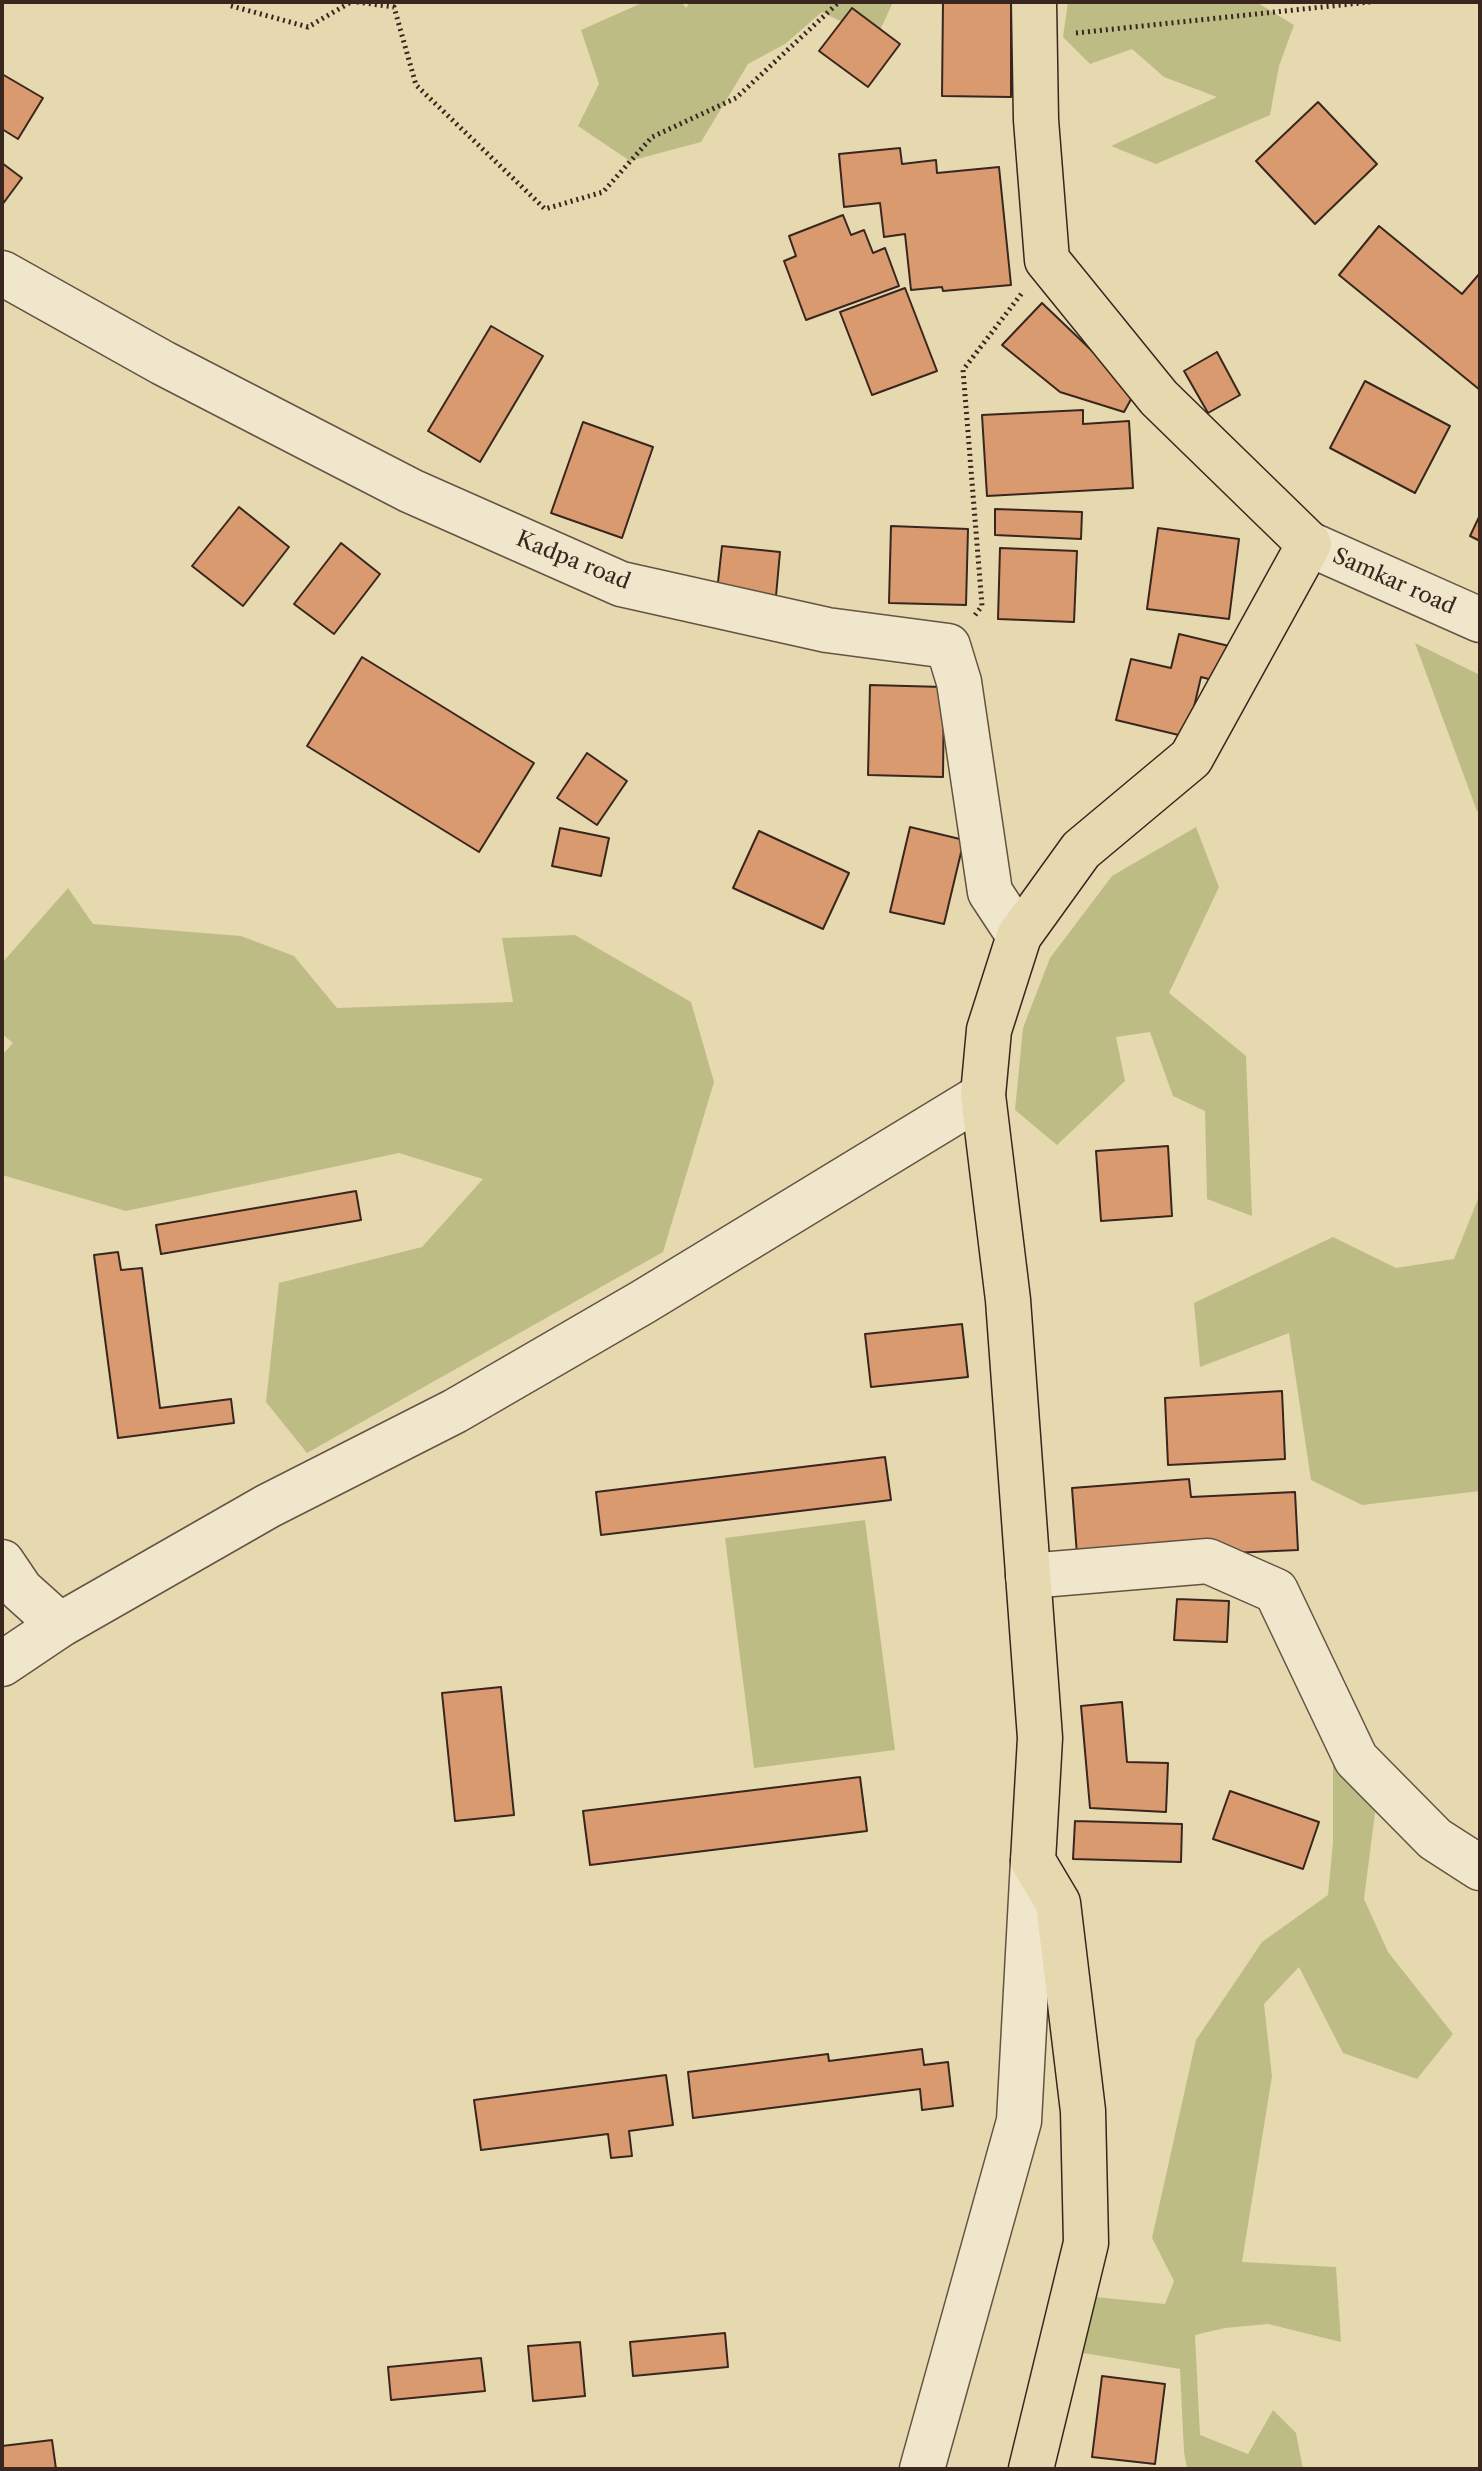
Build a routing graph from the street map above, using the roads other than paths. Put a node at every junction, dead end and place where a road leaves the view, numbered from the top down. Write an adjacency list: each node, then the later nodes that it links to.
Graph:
1 (1034, 20): 3 (main road)
2 (2, 273): 5 (street, Kadpa road)
3 (1309, 544): 4 (street, Samkar road); 5 (main road)
4 (1480, 620)
5 (1019, 936): 6 (main road)
6 (983, 1095): 8 (main road); 9 (street)
7 (2, 1562): 9 (street)
8 (1028, 1576): 11 (main road); 12 (street)
9 (60, 1625): 10 (street)
10 (2, 1664)
11 (1033, 1861): 13 (street); 14 (main road)
12 (1480, 1868)
13 (922, 2469)
14 (1031, 2469)

